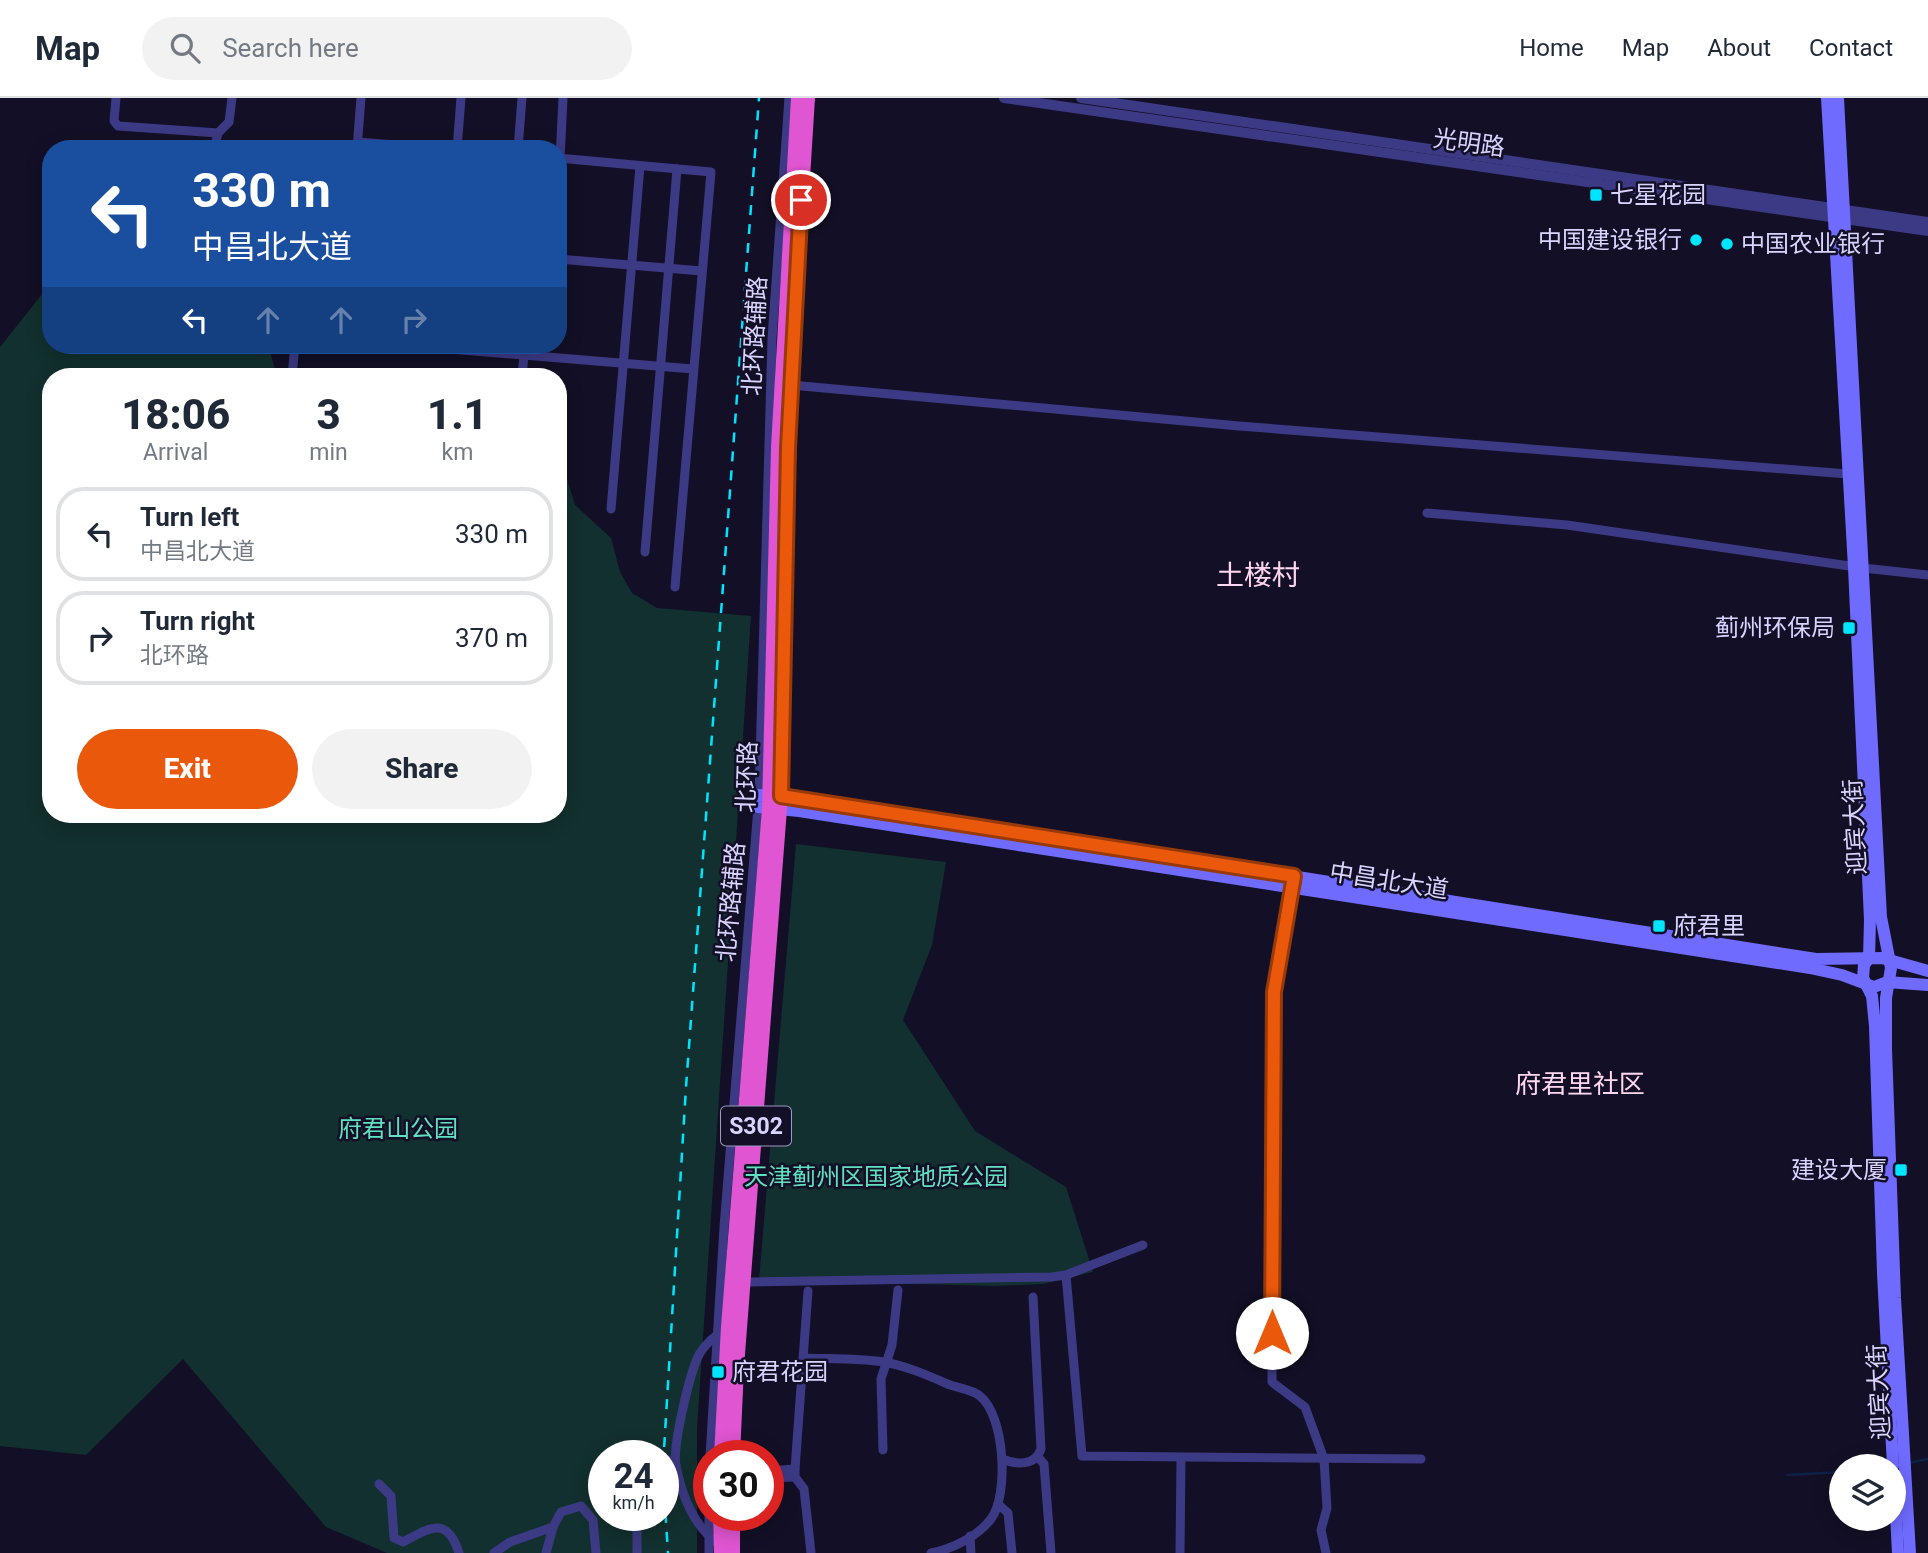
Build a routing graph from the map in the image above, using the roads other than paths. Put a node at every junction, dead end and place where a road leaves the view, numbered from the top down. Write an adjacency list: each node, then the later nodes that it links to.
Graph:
1 (116, 98): 14 (street)
2 (232, 98): 14 (street)
3 (361, 98): 16 (street)
4 (461, 98): 17 (street)
5 (522, 98): 18 (street)
6 (564, 98): 19 (street)
7 (789, 98): 42 (street, 北环路辅路)
8 (798, 98): 42 (highway, 北环路 / S302)
9 (808, 98): 34 (highway, 北环路 / S302)
10 (1004, 98): 23 (street, 光明路)
11 (1081, 98): 23 (street, 光明路)
12 (1827, 98): 23 (main road, 迎宾大街)
13 (1838, 98): 23 (main road, 迎宾大街)
14 (218, 133): 15 (street)
15 (217, 140)
16 (358, 140)
17 (458, 140)
18 (519, 140)
19 (561, 140)
20 (567, 160): 21 (street)
21 (640, 166): 22 (street); 27 (street)
22 (677, 169): 28 (street); 29 (street)
23 (1838, 213): 24 (street, 光明路); 25 (street, 光明路); 35 (main road, 迎宾大街); 39 (main road, 迎宾大街)
24 (1928, 222)
25 (1928, 231)
26 (567, 260): 27 (street)
27 (632, 265): 28 (street); 31 (street)
28 (668, 268): 29 (street); 32 (street)
29 (702, 271): 33 (street)
30 (554, 354): 31 (street)
31 (623, 363): 32 (street); 36 (street)
32 (661, 366): 33 (street); 38 (street)
33 (694, 369): 41 (street)
34 (791, 385): 35 (street); 42 (highway, 北环路 / S302)
35 (1848, 474): 39 (main road, 迎宾大街)
36 (611, 509)
37 (1427, 513): 39 (street)
38 (645, 552)
39 (1858, 568): 40 (street); 44 (main road, 迎宾大街); 45 (main road, 迎宾大街)
40 (1928, 575)
41 (675, 587)
42 (769, 802): 43 (main road, 中昌北大道); 56 (highway, 北环路 / S302); 62 (highway, 北环路 / S302)
43 (1293, 882): 44 (main road, 中昌北大道); 48 (main road, 中昌北大道); 69 (street)
44 (1869, 958): 45 (main road, 中昌北大道); 48 (main road, 迎宾大街)
45 (1888, 961): 46 (main road, 中昌北大道); 47 (main road, 迎宾大街)
46 (1928, 971)
47 (1887, 982): 48 (main road, 中昌北大道); 49 (main road, 中昌北大道); 65 (main road, 迎宾大街)
48 (1867, 984): 64 (main road, 迎宾大街)
49 (1928, 985)
50 (1143, 1245): 51 (street)
51 (1066, 1275): 52 (street); 67 (street)
52 (749, 1282)
53 (898, 1290): 58 (street)
54 (808, 1291): 57 (street)
55 (1033, 1297): 66 (street)
56 (722, 1331): 59 (street); 60 (street); 61 (highway, 北环路 / S302)
57 (803, 1358): 58 (street); 73 (street)
58 (886, 1363): 63 (street); 68 (street)
59 (678, 1440)
60 (712, 1440)
61 (721, 1440)
62 (734, 1440)
63 (883, 1450)
64 (1896, 1454)
65 (1896, 1454)
66 (1038, 1457): 68 (street); 93 (street)
67 (1181, 1458): 69 (street); 94 (street)
68 (1002, 1459): 76 (street)
69 (1324, 1459): 70 (street); 95 (street)
70 (1421, 1459)
71 (784, 1472): 73 (street)
72 (679, 1473): 83 (street)
73 (795, 1473): 74 (street); 89 (street)
74 (784, 1475)
75 (379, 1484): 84 (street)
76 (998, 1504): 82 (street); 92 (street)
77 (553, 1527): 85 (street); 86 (street); 87 (street)
78 (1906, 1529): 97 (main road, 迎宾大街)
79 (636, 1531): 88 (street)
80 (726, 1531): 83 (highway)
81 (1898, 1531): 96 (main road, 迎宾大街)
82 (970, 1536): 90 (street); 91 (street)
83 (718, 1548)
84 (459, 1553)
85 (494, 1553)
86 (546, 1553)
87 (596, 1553)
88 (637, 1553)
89 (811, 1553)
90 (931, 1553)
91 (971, 1553)
92 (1012, 1553)
93 (1051, 1553)
94 (1180, 1553)
95 (1326, 1553)
96 (1898, 1553)
97 (1910, 1553)

